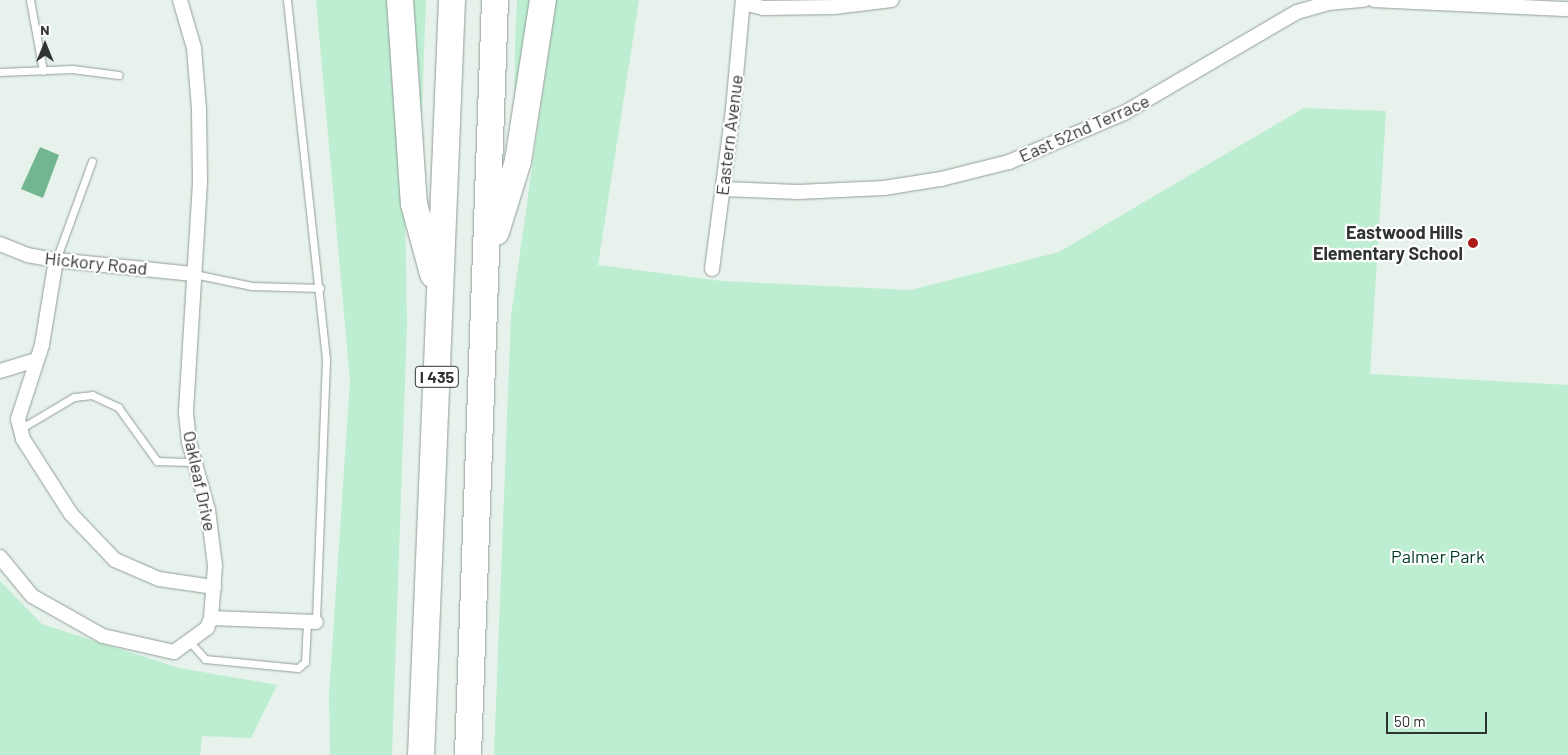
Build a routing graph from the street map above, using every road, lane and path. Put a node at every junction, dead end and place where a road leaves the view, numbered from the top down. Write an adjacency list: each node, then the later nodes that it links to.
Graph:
1 (30, 0): 13 (lane)
2 (180, 0): 22 (street, Oakleaf Drive)
3 (287, 0): 23 (lane)
4 (400, 0): 24 (highway)
5 (452, 0): 24 (highway, I 435)
6 (495, 0): 20 (highway, I 435)
7 (543, 0): 20 (highway)
8 (892, 0): 11 (street)
9 (1364, 0): 17 (street, East 52nd Terrace)
10 (1374, 0): 12 (street)
11 (743, 1): 17 (street, Eastern Avenue)
12 (1568, 9)
13 (43, 71): 14 (lane); 15 (lane)
14 (0, 72)
15 (119, 75)
16 (92, 161): 19 (lane)
17 (723, 189): 21 (street, Eastern Avenue)
18 (0, 244): 19 (street, Hickory Road)
19 (56, 260): 22 (street, Hickory Road); 25 (street)
20 (486, 264): 35 (highway, I 435)
21 (712, 269)
22 (193, 274): 23 (lane); 28 (street, Oakleaf Drive)
23 (320, 288): 32 (lane)
24 (440, 299): 34 (highway, I 435)
25 (36, 360): 26 (street); 27 (street)
26 (0, 371)
27 (20, 429): 28 (lane); 30 (street)
28 (195, 462): 30 (street, Oakleaf Drive)
29 (0, 557): 33 (street)
30 (214, 587): 31 (street, Oakleaf Drive)
31 (211, 618): 32 (street); 33 (street)
32 (312, 622): 33 (lane)
33 (188, 642)
34 (421, 755)
35 (468, 755)

